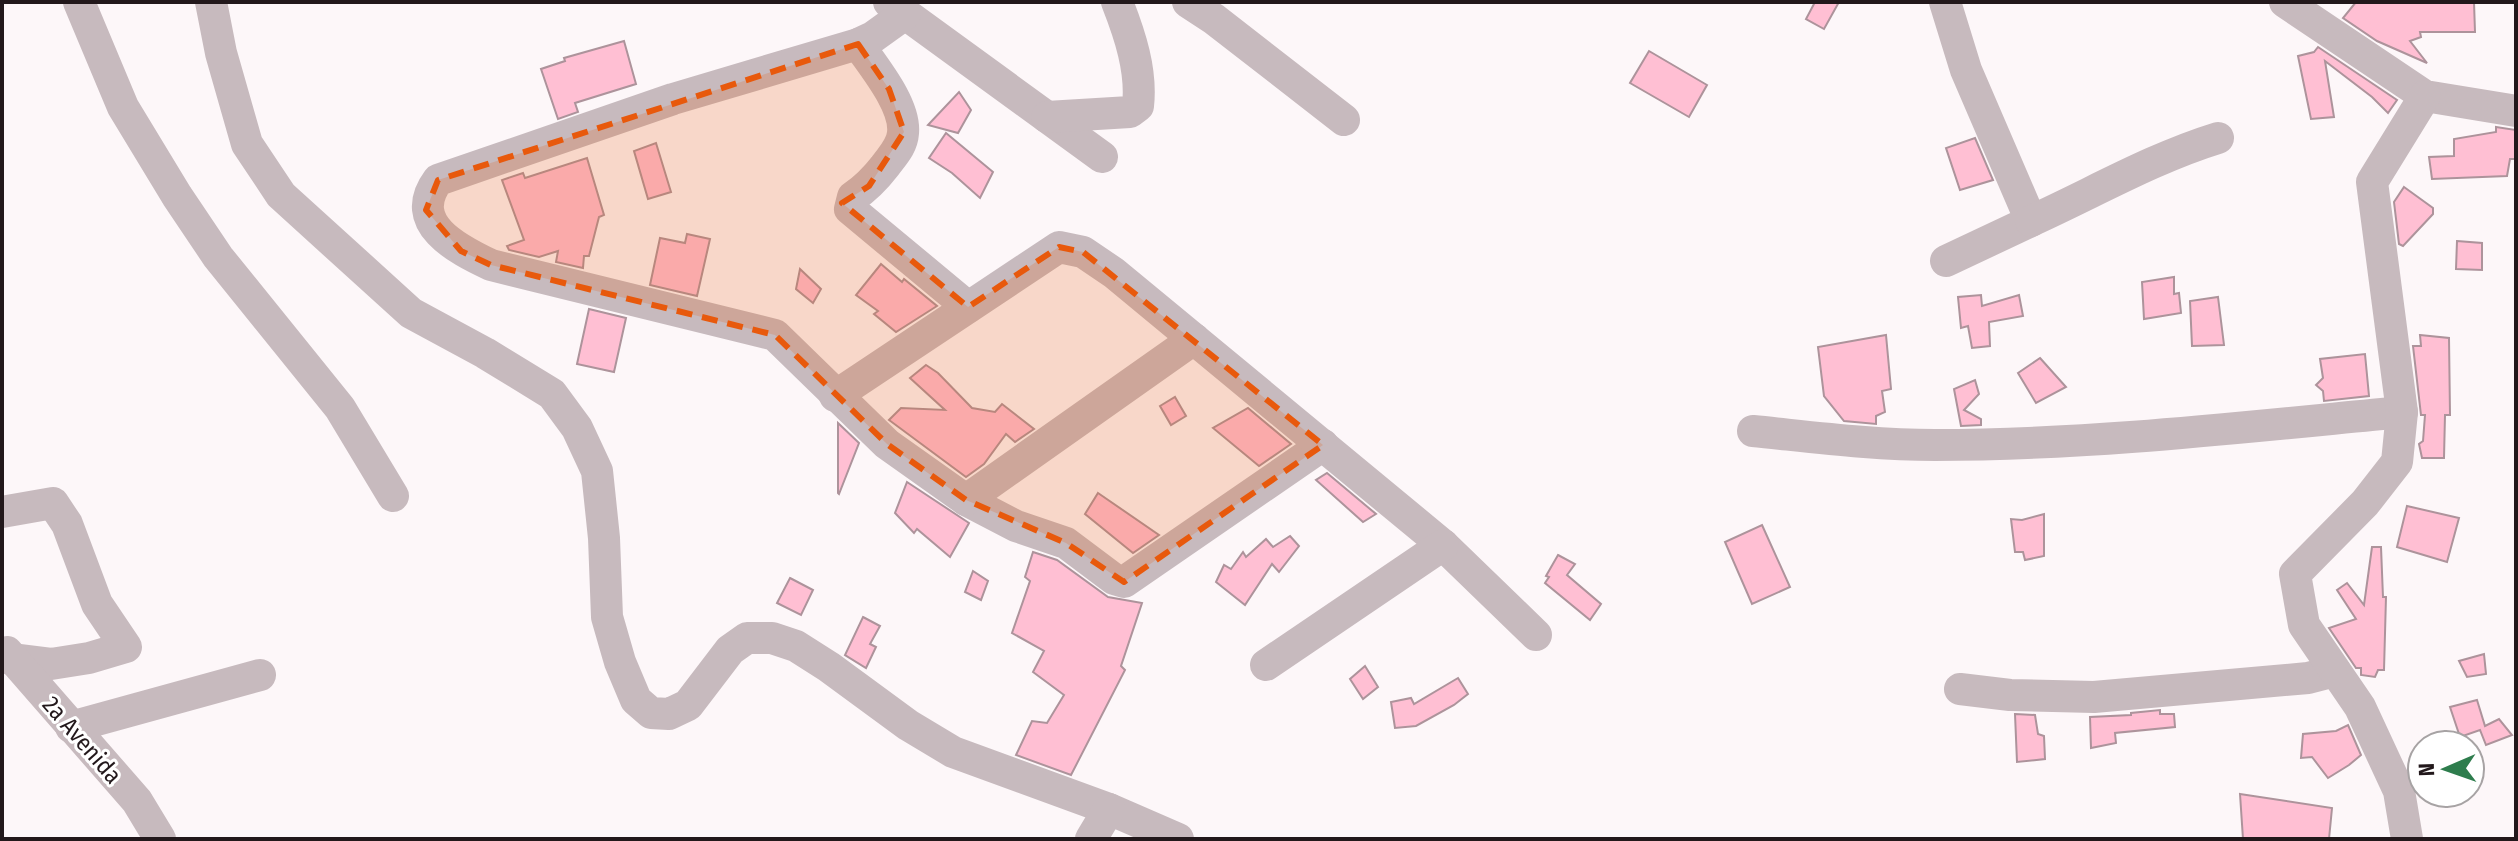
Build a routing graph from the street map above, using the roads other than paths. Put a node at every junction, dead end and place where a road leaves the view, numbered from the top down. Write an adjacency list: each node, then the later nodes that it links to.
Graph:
1 (79, 2): 23 (street)
2 (211, 2): 34 (street)
3 (1117, 2): 11 (street)
4 (1188, 2): 12 (street)
5 (1945, 2): 15 (street)
6 (2285, 2): 9 (street)
7 (897, 8): 8 (street); 11 (street)
8 (858, 44): 17 (street); 19 (street)
9 (2425, 96): 10 (street); 20 (street)
10 (2516, 111)
11 (1047, 117): 14 (street)
12 (1344, 120)
13 (2218, 138): 15 (street)
14 (1102, 157)
15 (2031, 221): 16 (street)
16 (1946, 261)
17 (968, 307): 18 (street); 19 (street)
18 (1194, 339): 22 (street); 24 (street)
19 (835, 396): 24 (street)
20 (2402, 412): 21 (street); 30 (street)
21 (1753, 431)
22 (1323, 445): 24 (street); 26 (street)
23 (393, 496)
24 (966, 500)
25 (2, 512): 28 (street)
26 (1443, 545): 27 (street); 29 (street)
27 (1536, 635)
28 (7, 651): 33 (street, 2a Avenida)
29 (1266, 665)
30 (2335, 671): 32 (street); 38 (street)
31 (260, 675): 33 (street)
32 (1960, 689)
33 (71, 727): 35 (street, 2a Avenida)
34 (1109, 809): 36 (street); 37 (street)
35 (160, 839)
36 (1091, 839)
37 (1178, 839)
38 (2407, 839)

